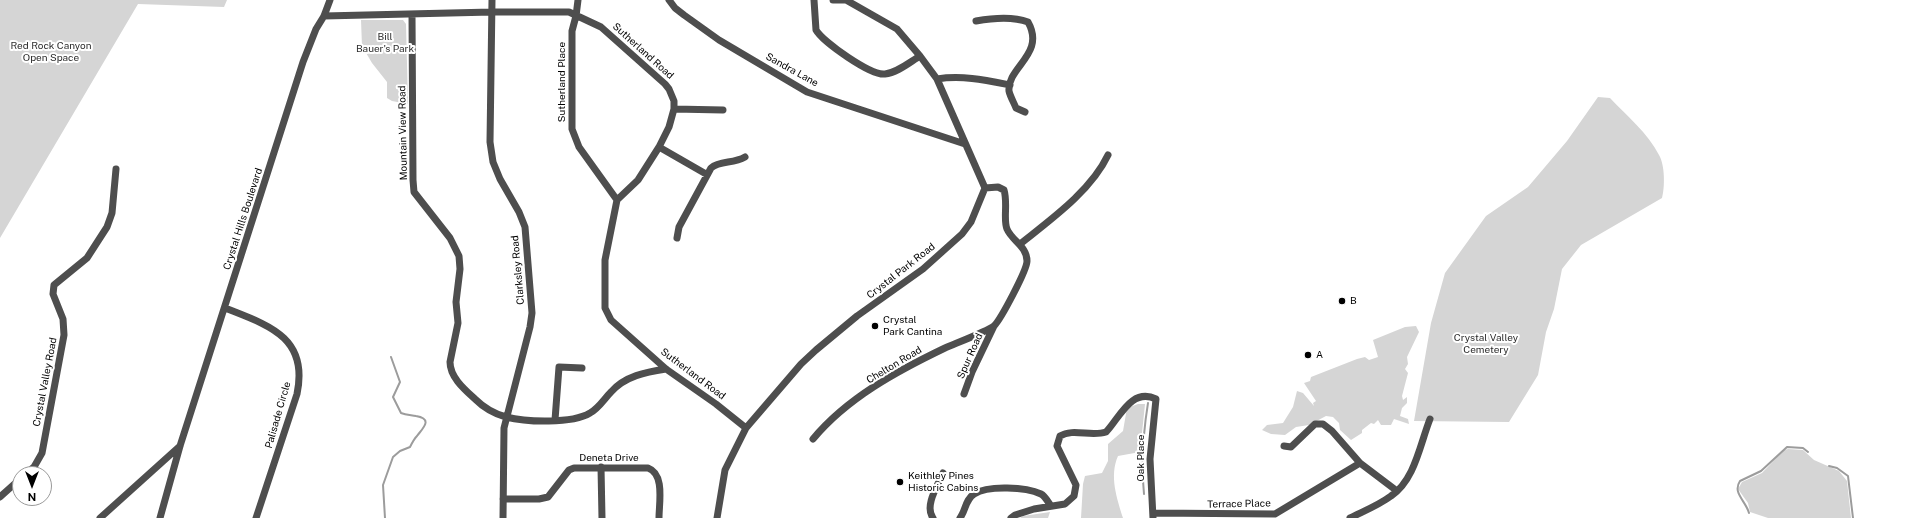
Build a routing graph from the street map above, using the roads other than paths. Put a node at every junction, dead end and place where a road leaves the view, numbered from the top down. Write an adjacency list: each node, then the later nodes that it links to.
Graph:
1 (330, 0): 10 (street, Crystal Hills Boulevard)
2 (492, 0): 8 (street, Clarksley Road)
3 (578, 0): 11 (street, Sutherland Place)
4 (669, 0): 19 (street, Sandra Lane)
5 (814, 0): 13 (street)
6 (833, 0): 7 (street)
7 (846, 0): 13 (street)
8 (492, 12): 9 (street, Sutherland Road); 11 (street, Sutherland Road); 34 (street, Clarksley Road)
9 (412, 14): 10 (street, Sutherland Road); 34 (street, Mountain View Road)
10 (324, 16): 29 (street, Crystal Hills Boulevard)
11 (576, 16): 16 (street, Sutherland Road); 26 (street, Sutherland Place)
12 (976, 21): 15 (street)
13 (920, 56): 14 (street)
14 (937, 79): 15 (street); 19 (street)
15 (1010, 85): 18 (street)
16 (674, 109): 17 (street); 20 (street)
17 (723, 110)
18 (1025, 112)
19 (966, 144): 25 (street)
20 (659, 147): 24 (street); 26 (street)
21 (1108, 155): 28 (street)
22 (745, 157): 24 (street)
23 (116, 169): 42 (street, Crystal Valley Road)
24 (706, 174): 27 (street)
25 (985, 188): 28 (street); 37 (street, Crystal Park Road)
26 (617, 200): 32 (street, Sutherland Road)
27 (677, 238)
28 (1020, 244): 30 (street)
29 (224, 308): 39 (street, Crystal Hills Boulevard); 53 (street, Palisade Circle)
30 (994, 326): 33 (street, Spur Road); 38 (street, Chelton Road)
31 (582, 368): 36 (street)
32 (666, 369): 36 (street, Mountain View Road); 37 (street, Sutherland Road)
33 (964, 394)
34 (506, 417): 36 (street, Mountain View Road); 48 (street, Clarksley Road)
35 (1430, 419): 46 (street)
36 (555, 420)
37 (746, 428): 57 (street, Crystal Park Road)
38 (813, 439)
39 (180, 446): 51 (street); 52 (street, Crystal Hills Boulevard)
40 (1284, 446): 41 (street)
41 (1360, 463): 46 (street); 50 (street, Terrace Place)
42 (35, 466)
43 (601, 467): 48 (street, Deneta Drive); 55 (street); 56 (street, Deneta Drive)
44 (943, 473): 58 (street)
45 (12, 486): 47 (street)
46 (1397, 491): 61 (street)
47 (0, 497)
48 (503, 499): 54 (street, Clarksley Road)
49 (1051, 506): 50 (street, Oak Place); 59 (street); 60 (street)
50 (1153, 516)
51 (100, 518)
52 (160, 518)
53 (256, 518)
54 (503, 518)
55 (602, 518)
56 (659, 518)
57 (717, 518)
58 (933, 518)
59 (960, 518)
60 (1011, 518)
61 (1350, 518)

